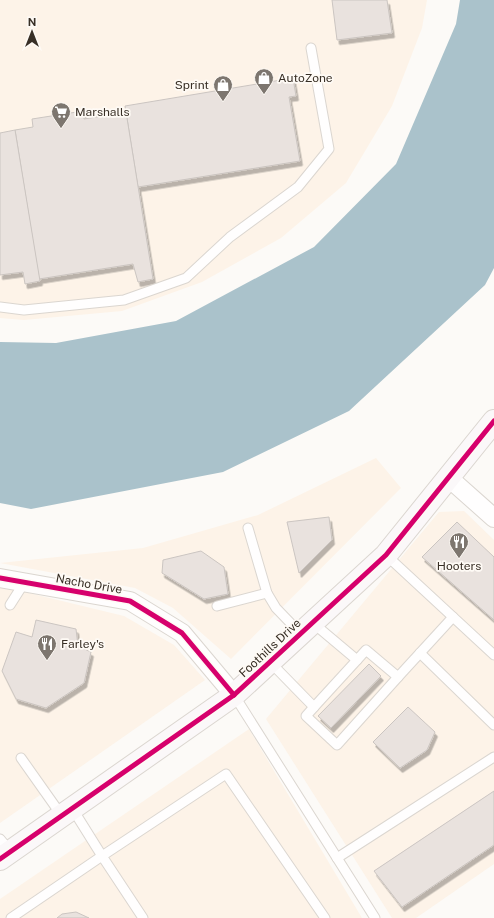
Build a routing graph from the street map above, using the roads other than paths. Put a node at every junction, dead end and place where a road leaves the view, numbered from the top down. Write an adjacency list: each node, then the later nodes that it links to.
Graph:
1 (311, 48): 2 (lane)
2 (0, 307)
3 (494, 421): 4 (street, Foothills Drive)
4 (449, 478): 5 (street); 7 (street, Foothills Drive)
5 (494, 518)
6 (248, 528): 10 (lane)
7 (386, 555): 13 (lane); 14 (street, Foothills Drive)
8 (0, 578): 9 (street, Nacho Drive)
9 (24, 583): 11 (lane); 20 (street, Nacho Drive)
10 (267, 593): 12 (lane); 14 (lane)
11 (10, 605)
12 (217, 606)
13 (453, 617): 15 (lane); 16 (lane)
14 (307, 628): 17 (lane); 18 (street, Foothills Drive)
15 (420, 653): 19 (lane); 22 (lane)
16 (494, 656)
17 (357, 660): 19 (lane); 21 (lane)
18 (270, 662): 20 (street, Foothills Drive); 21 (lane)
19 (398, 677): 21 (lane)
20 (234, 695): 25 (street, Foothills Drive); 28 (lane)
21 (314, 707)
22 (494, 725)
23 (494, 757): 28 (lane)
24 (21, 758): 25 (lane)
25 (67, 812): 26 (street, Foothills Drive); 27 (lane)
26 (3, 850)
27 (102, 856): 29 (lane); 30 (lane); 31 (lane)
28 (338, 858): 32 (lane)
29 (11, 918)
30 (143, 918)
31 (325, 918)
32 (375, 918)

